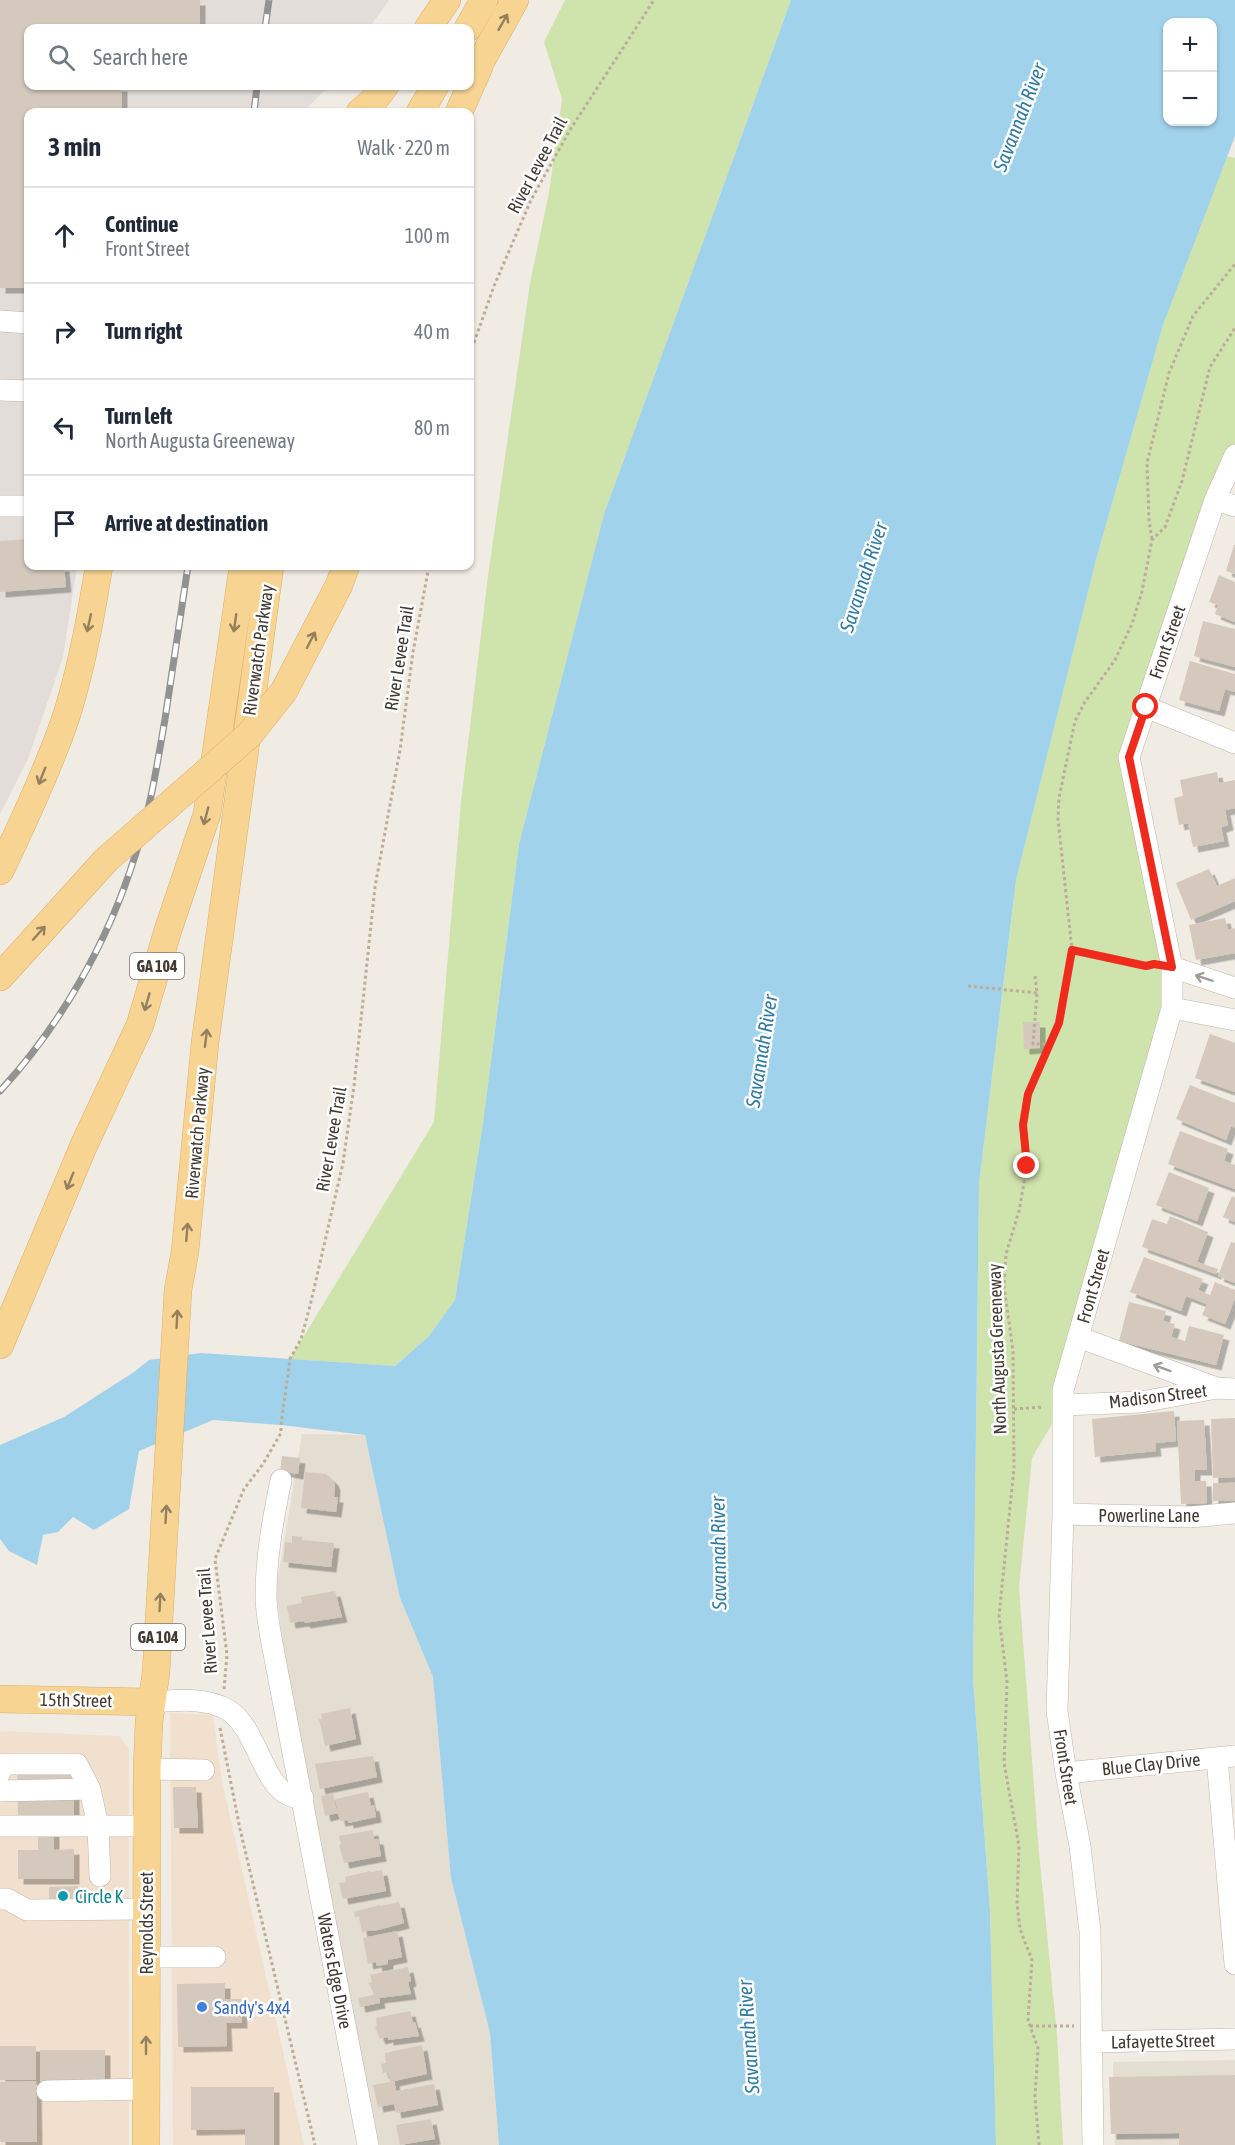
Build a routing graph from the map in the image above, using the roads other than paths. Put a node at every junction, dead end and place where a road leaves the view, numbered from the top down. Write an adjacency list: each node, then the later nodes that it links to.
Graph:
1 (447, 0): 4 (main road)
2 (484, 0): 5 (main road)
3 (515, 0): 6 (main road, one-way to 3)
4 (431, 24)
5 (470, 24)
6 (487, 50): 7 (main road); 8 (main road)
7 (474, 74)
8 (474, 79)
9 (382, 90): 13 (main road)
10 (433, 90): 14 (main road)
11 (465, 90): 15 (main road)
12 (469, 90): 16 (main road)
13 (365, 108)
14 (422, 108)
15 (453, 108)
16 (461, 108)
17 (0, 321): 18 (street)
18 (24, 323)
19 (0, 390): 20 (street)
20 (24, 392)
21 (1235, 455): 22 (street, Front Street)
22 (1225, 503): 29 (street, Front Street)
23 (0, 506): 24 (street)
24 (24, 507)
25 (98, 570): 31 (main road, one-way to 31)
26 (242, 570): 38 (main road, Riverwatch Parkway / GA 104, one-way to 38)
27 (269, 570): 45 (main road, Riverwatch Parkway / GA 104, one-way to 27)
28 (345, 570): 33 (main road, one-way to 28, bridge)
29 (1146, 707): 30 (street); 32 (street, Front Street)
30 (1235, 742)
31 (0, 871)
32 (1172, 967): 34 (street, one-way to 32); 35 (street, Front Street)
33 (0, 976)
34 (1235, 988)
35 (1172, 1008): 36 (street); 37 (street, Front Street)
36 (1235, 1020)
37 (1078, 1337): 39 (street, Madison Street, one-way to 37); 40 (street, Front Street)
38 (0, 1345)
39 (1229, 1384): 40 (street, Madison Street)
40 (1063, 1405): 43 (street, Front Street)
41 (281, 1480): 53 (street, Waters Edge Drive)
42 (1235, 1513): 43 (street, Powerline Lane)
43 (1063, 1514): 50 (street, Front Street)
44 (0, 1699): 45 (main road, 15th Street)
45 (151, 1702): 47 (main road, Reynolds Street / GA 104); 53 (street)
46 (1226, 1757): 50 (street, Blue Clay Drive); 62 (street)
47 (147, 1769): 48 (street); 56 (main road, Reynolds Street / GA 104)
48 (204, 1770)
49 (0, 1773): 51 (street)
50 (1066, 1773): 63 (street, Front Street)
51 (90, 1790): 52 (street); 55 (street)
52 (0, 1791)
53 (303, 1798): 68 (street, Waters Edge Drive)
54 (0, 1826): 55 (street)
55 (98, 1826): 56 (street); 57 (street)
56 (146, 1826): 59 (main road, Reynolds Street / GA 104)
57 (99, 1876)
58 (3, 1899): 59 (street)
59 (146, 1909): 60 (main road, Reynolds Street / GA 104)
60 (146, 1957): 61 (street); 65 (main road, Reynolds Street / GA 104, one-way to 60)
61 (215, 1957)
62 (1235, 1964)
63 (1090, 2034): 64 (street, Lafayette Street); 69 (street, Front Street)
64 (1235, 2039)
65 (146, 2090): 66 (street); 67 (main road, Reynolds Street / GA 104)
66 (47, 2091)
67 (146, 2145)
68 (368, 2145)
69 (1093, 2145)

